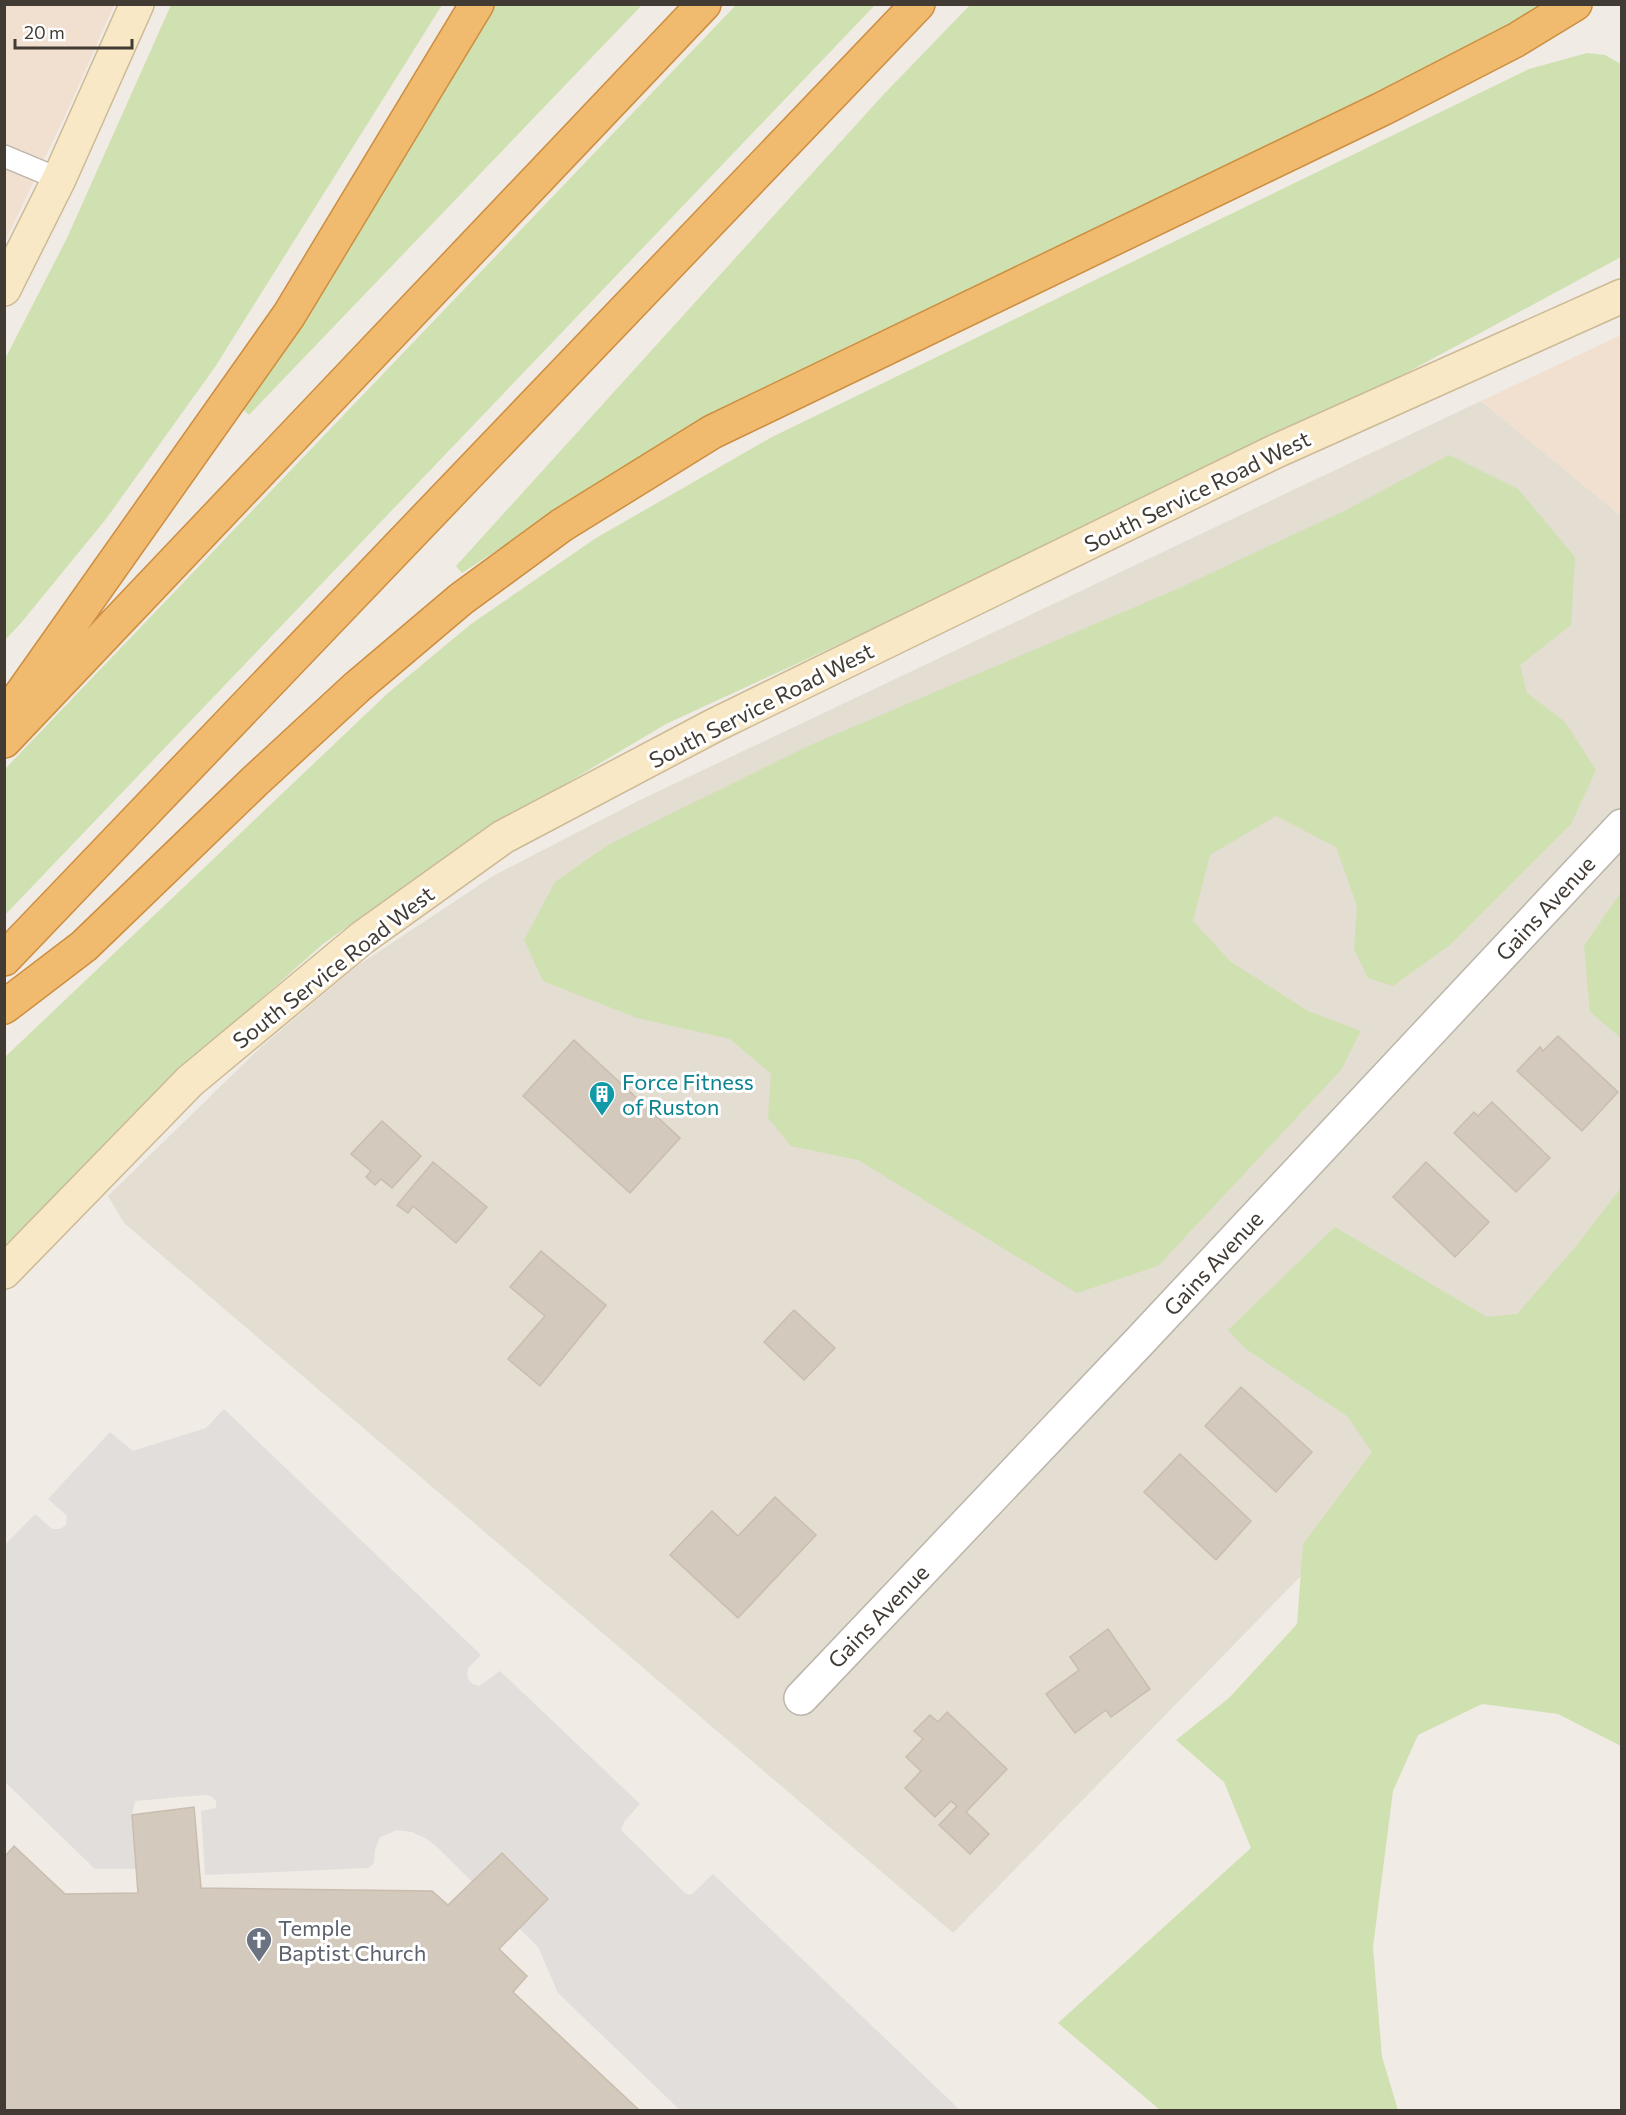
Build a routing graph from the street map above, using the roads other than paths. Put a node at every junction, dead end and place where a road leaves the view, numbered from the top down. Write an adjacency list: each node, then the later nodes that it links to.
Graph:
1 (137, 4): 7 (main road)
2 (477, 4): 10 (highway)
3 (704, 4): 11 (highway)
4 (918, 4): 13 (highway)
5 (1575, 4): 14 (highway)
6 (4, 156): 7 (lane)
7 (59, 179): 8 (main road)
8 (4, 289)
9 (1622, 296): 15 (main road, South Service Road West)
10 (4, 718)
11 (4, 741)
12 (1622, 826): 16 (street, Gains Avenue)
13 (4, 959)
14 (4, 1007)
15 (4, 1272)
16 (801, 1698)

